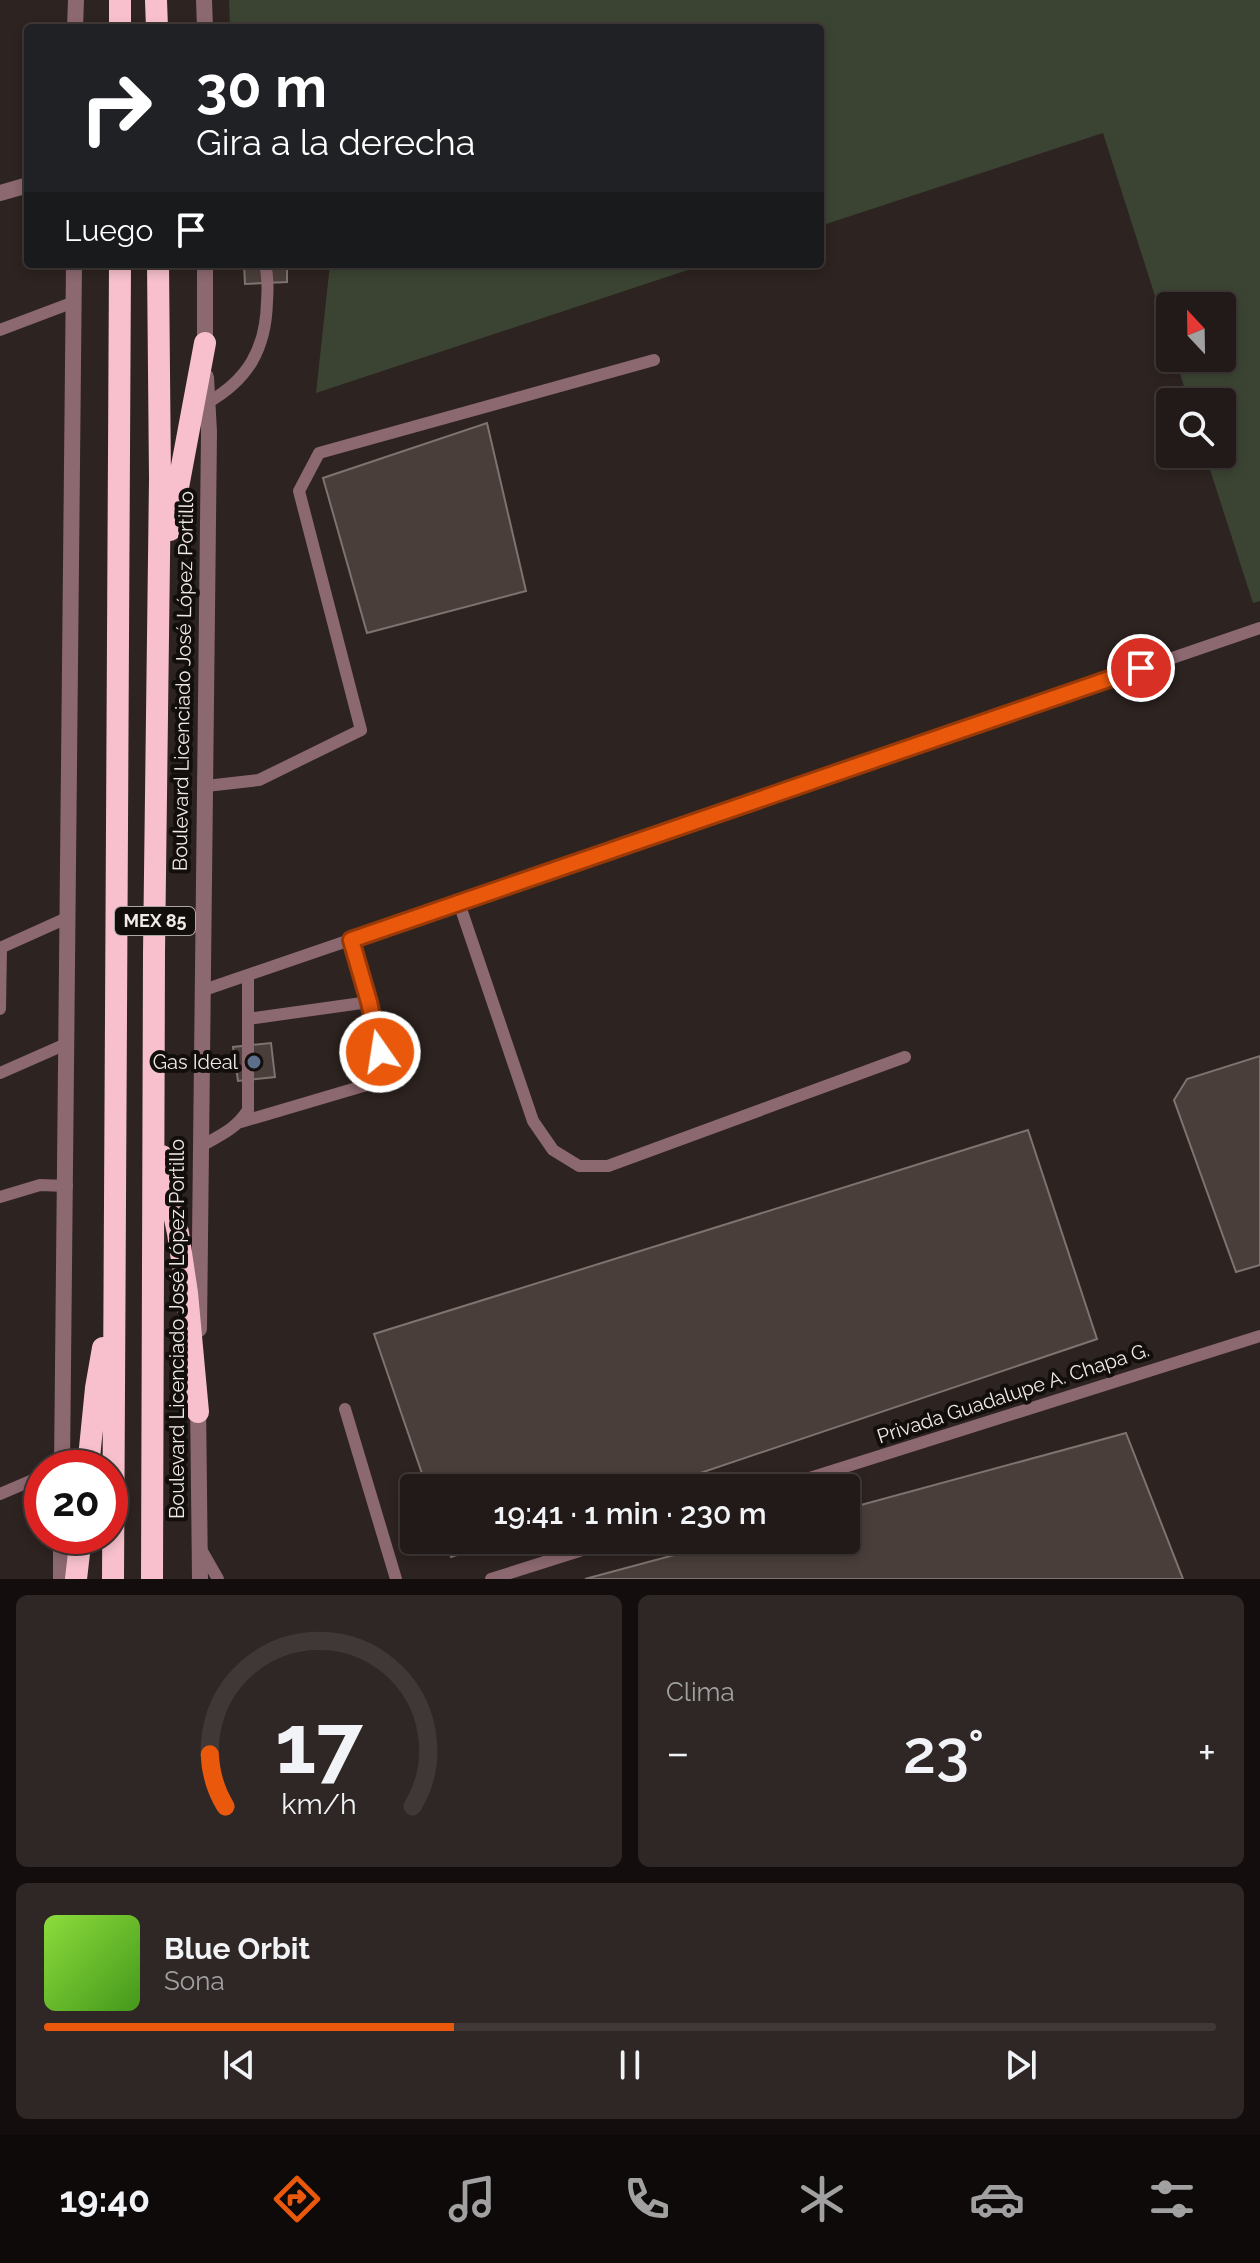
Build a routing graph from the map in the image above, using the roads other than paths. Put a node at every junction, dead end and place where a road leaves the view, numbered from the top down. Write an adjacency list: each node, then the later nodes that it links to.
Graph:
1 (76, 0): 5 (street)
2 (120, 0): 6 (highway)
3 (156, 0): 7 (highway)
4 (204, 0): 8 (street)
5 (75, 24)
6 (120, 24)
7 (157, 24)
8 (205, 24)
9 (24, 186): 10 (street)
10 (0, 193)
11 (74, 268): 16 (street)
12 (120, 268): 41 (highway, MEX 85)
13 (158, 268): 21 (highway, Boulevard Licenciado José López Portillo / MEX 85)
14 (205, 268): 18 (street, Boulevard Licenciado José López Portillo)
15 (266, 268): 20 (lane)
16 (74, 302): 17 (lane); 25 (street)
17 (0, 330)
18 (205, 343): 20 (street, Boulevard Licenciado José López Portillo); 21 (highway)
19 (654, 360): 23 (lane)
20 (207, 403): 23 (street, Boulevard Licenciado José López Portillo)
21 (159, 586): 36 (highway, Boulevard Licenciado José López Portillo / MEX 85)
22 (1260, 628): 24 (lane)
23 (206, 786): 29 (street, Boulevard Licenciado José López Portillo)
24 (459, 903): 26 (lane); 34 (lane)
25 (69, 917): 27 (lane); 33 (street)
26 (351, 940): 28 (lane); 30 (lane)
27 (1, 948): 31 (lane)
28 (248, 975): 29 (lane); 32 (lane)
29 (204, 990): 38 (street, Boulevard Licenciado José López Portillo)
30 (369, 1002): 32 (lane); 37 (lane)
31 (0, 1009)
32 (248, 1019): 37 (lane)
33 (66, 1044): 35 (lane); 39 (street)
34 (905, 1057)
35 (0, 1073)
36 (153, 1113): 44 (highway); 57 (highway, Boulevard Licenciado José López Portillo / MEX 85)
37 (241, 1122): 38 (lane)
38 (203, 1145): 44 (street, Boulevard Licenciado José López Portillo)
39 (67, 1186): 40 (lane); 45 (street)
40 (0, 1197)
41 (113, 1312): 46 (highway); 56 (highway, MEX 85)
42 (1260, 1336): 47 (lane, Privada Guadalupe A. Chapa G.)
43 (345, 1409): 60 (lane)
44 (198, 1412): 50 (street, Boulevard Licenciado José López Portillo)
45 (62, 1450)
46 (90, 1450)
47 (822, 1474)
48 (24, 1484): 49 (lane)
49 (0, 1494)
50 (200, 1547): 58 (street, Boulevard Licenciado José López Portillo); 59 (lane)
51 (61, 1554): 54 (street)
52 (79, 1554): 55 (highway)
53 (570, 1554): 61 (lane)
54 (61, 1579)
55 (76, 1579)
56 (113, 1579)
57 (152, 1579)
58 (200, 1579)
59 (218, 1579)
60 (396, 1579)
61 (491, 1579)

